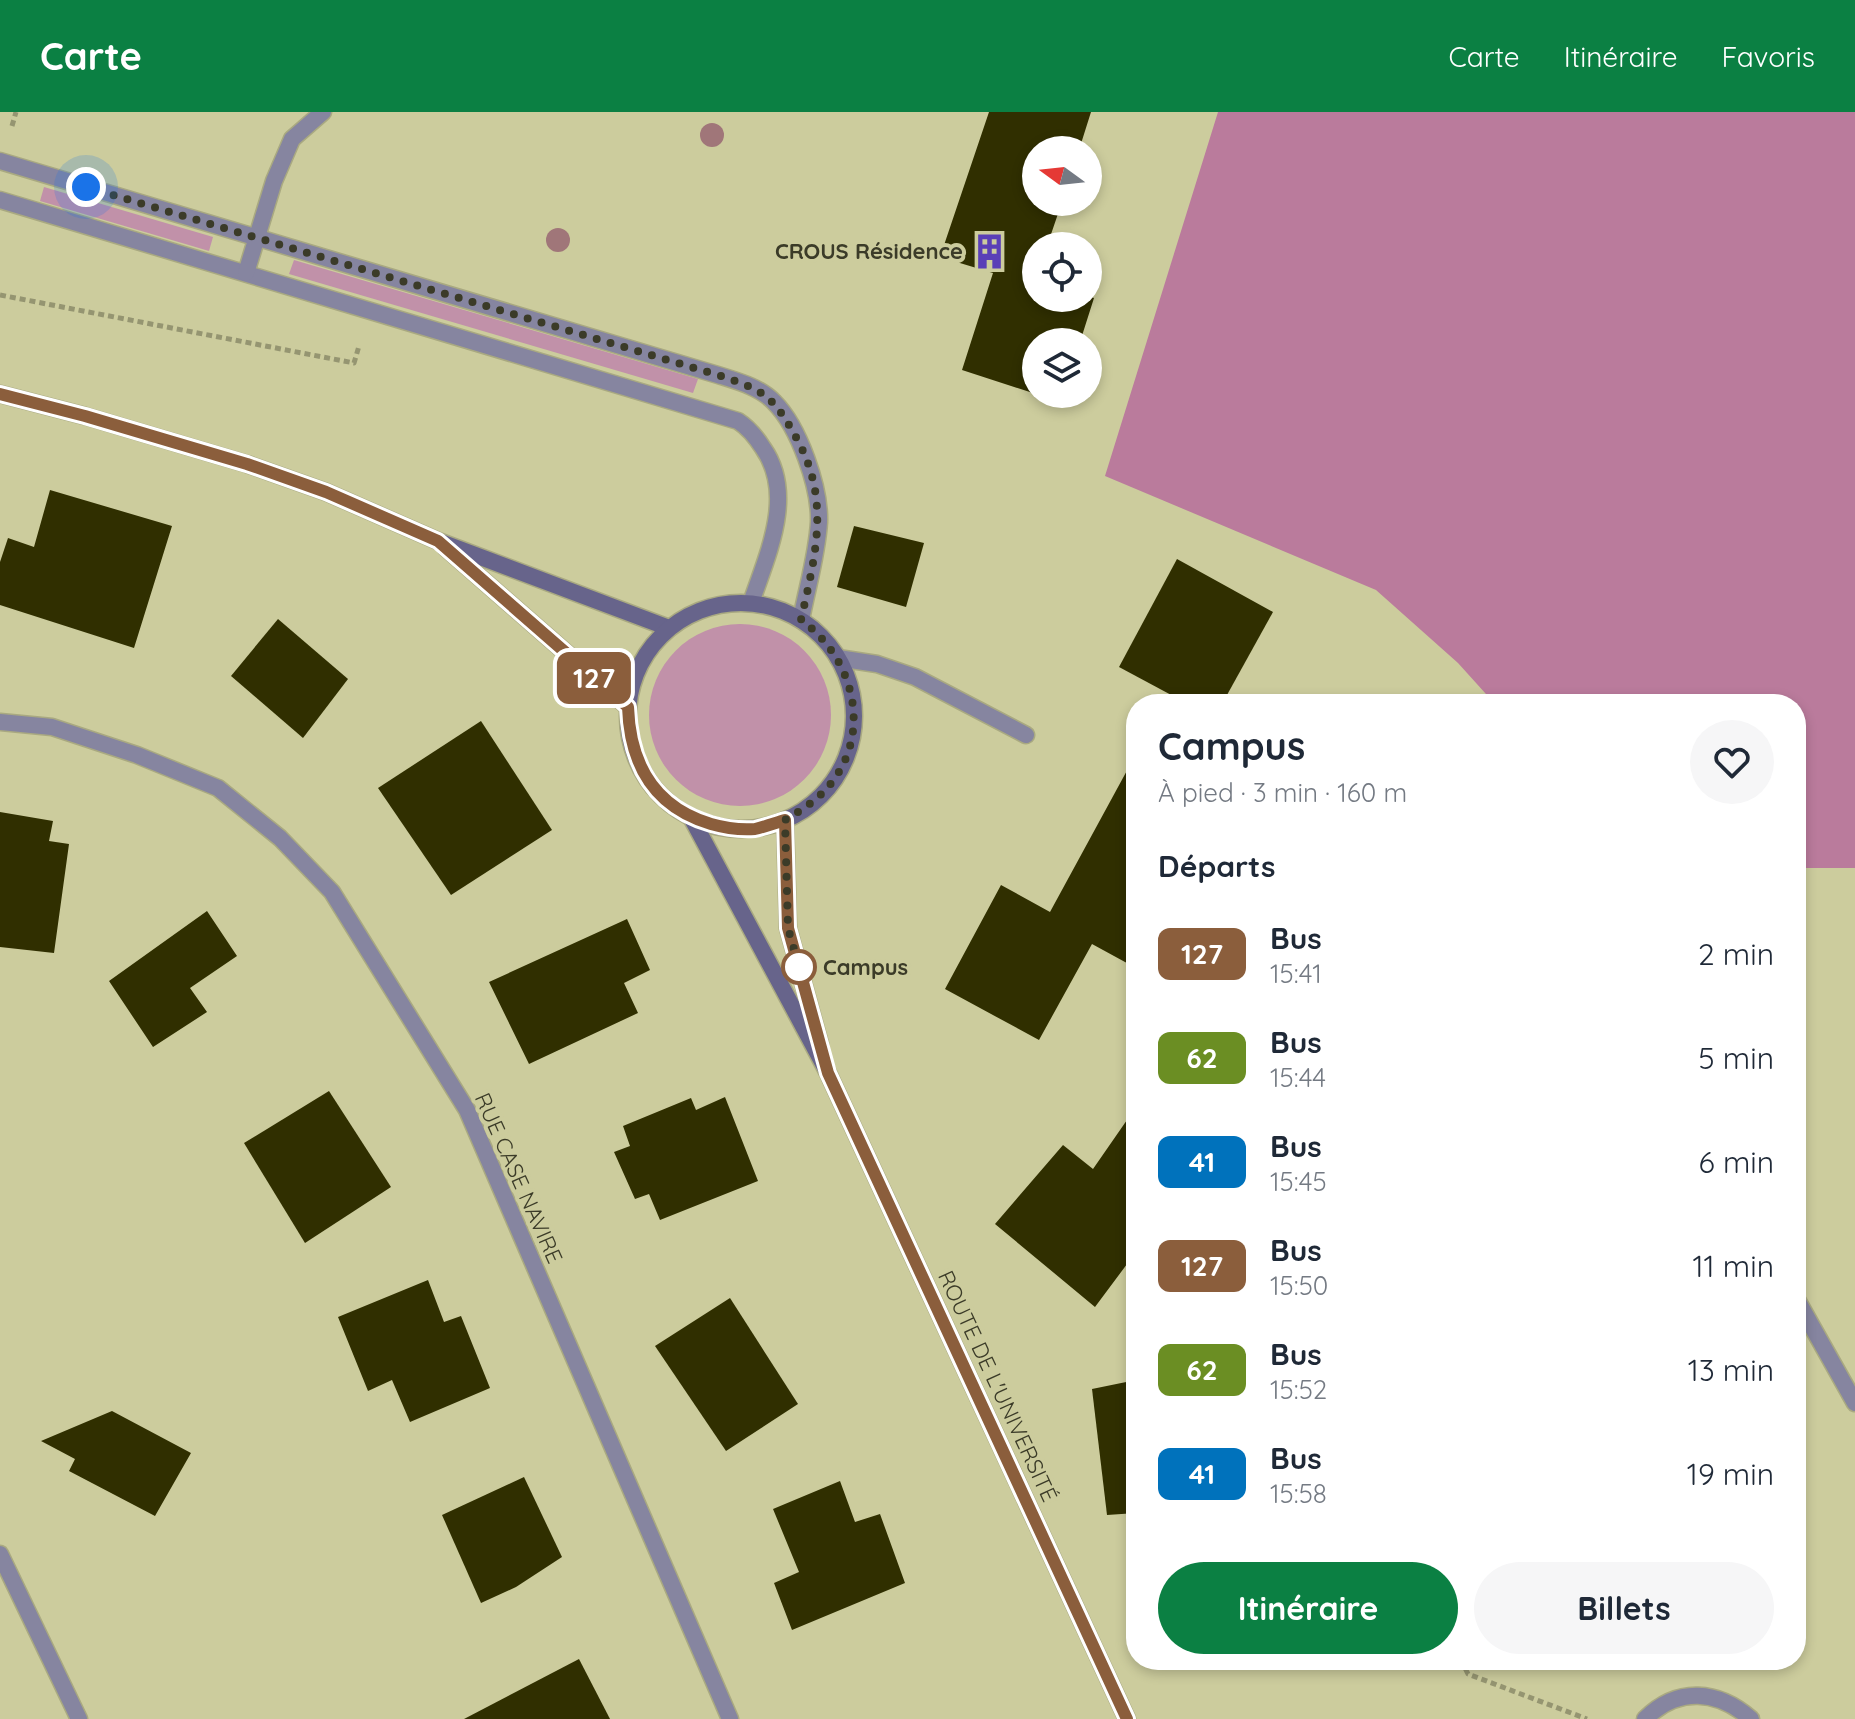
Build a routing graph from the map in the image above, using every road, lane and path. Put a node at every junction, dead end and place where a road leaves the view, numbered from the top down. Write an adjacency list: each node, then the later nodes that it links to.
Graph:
1 (323, 112): 4 (street)
2 (0, 161): 4 (street)
3 (0, 200): 5 (street)
4 (255, 236): 5 (street); 11 (street)
5 (246, 273): 10 (street)
6 (0, 295): 7 (path)
7 (360, 344)
8 (0, 394): 9 (main road)
9 (438, 541): 12 (main road); 14 (main road)
10 (751, 603): 11 (main road, ROUTE DE L'UNIVERSITÉ); 12 (main road, ROUTE DE L'UNIVERSITÉ)
11 (801, 620): 13 (main road, ROUTE DE L'UNIVERSITÉ)
12 (669, 628): 14 (main road, ROUTE DE L'UNIVERSITÉ)
13 (838, 658): 16 (street); 18 (main road, ROUTE DE L'UNIVERSITÉ)
14 (628, 707): 17 (main road, ROUTE DE L'UNIVERSITÉ)
15 (0, 722): 25 (street, RUE CASE NAVIRE)
16 (1026, 735)
17 (692, 819): 18 (main road, ROUTE DE L'UNIVERSITÉ); 19 (main road, ROUTE DE L'UNIVERSITÉ)
18 (785, 820): 19 (main road, ROUTE DE L'UNIVERSITÉ)
19 (828, 1073): 26 (main road, ROUTE DE L'UNIVERSITÉ)
20 (1806, 1316): 21 (street)
21 (1855, 1403)
22 (0, 1554): 24 (street)
23 (1466, 1670): 27 (path)
24 (79, 1719)
25 (730, 1719)
26 (1127, 1719)
27 (1587, 1719)
28 (1645, 1719): 29 (street)
29 (1751, 1719)

